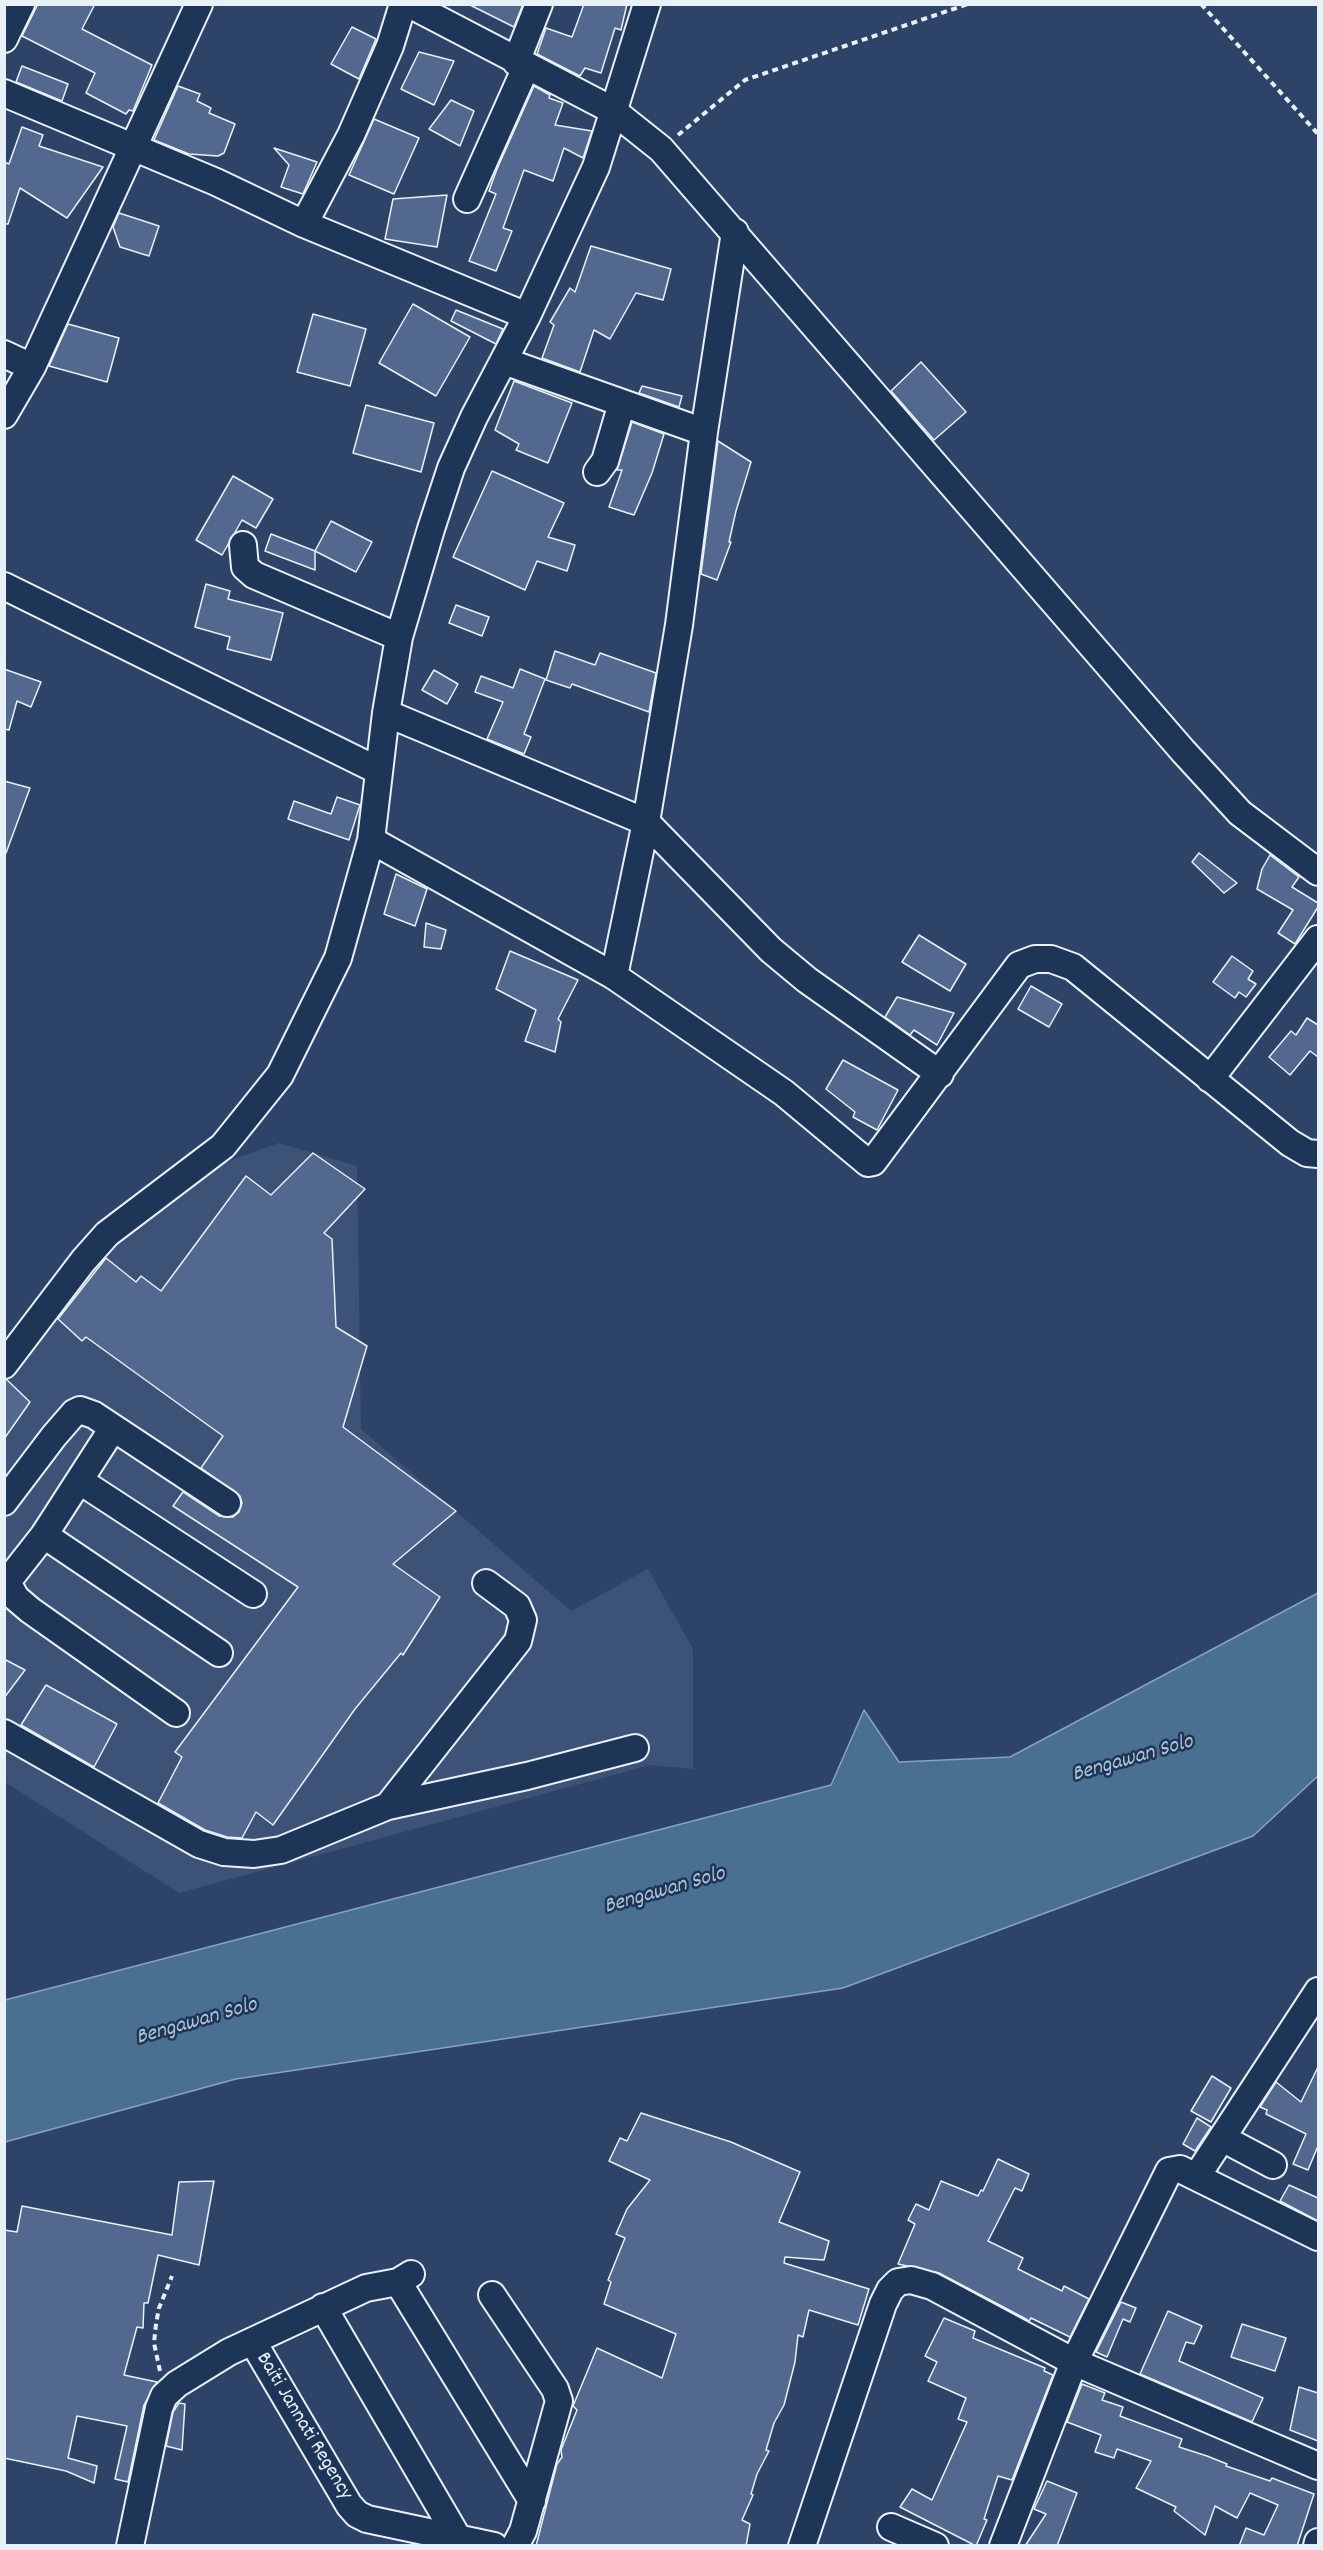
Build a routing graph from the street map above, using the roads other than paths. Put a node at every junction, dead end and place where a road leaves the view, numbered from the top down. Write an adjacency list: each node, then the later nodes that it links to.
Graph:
1 (21, 4): 7 (street)
2 (199, 4): 11 (street)
3 (403, 4): 13 (street)
4 (409, 4): 8 (street)
5 (539, 4): 8 (street)
6 (647, 4): 10 (street)
7 (4, 39)
8 (521, 64): 10 (street); 12 (street)
9 (4, 93): 11 (street)
10 (612, 110): 14 (street); 15 (street)
11 (131, 148): 13 (street); 18 (street)
12 (467, 199)
13 (304, 224): 15 (street)
14 (735, 232): 21 (street); 30 (street)
15 (527, 316): 17 (street)
16 (4, 354): 18 (street)
17 (504, 361): 19 (street); 25 (street)
18 (32, 367): 20 (street)
19 (622, 403): 21 (street); 22 (street)
20 (4, 415)
21 (704, 432): 28 (street)
22 (597, 472)
23 (243, 545): 25 (street)
24 (4, 586): 27 (street)
25 (399, 636): 26 (street)
26 (386, 713): 27 (street); 28 (street)
27 (379, 771): 29 (street)
28 (646, 822): 32 (street); 33 (street)
29 (371, 840): 32 (street); 36 (street)
30 (1318, 872)
31 (1318, 939): 34 (street)
32 (614, 976): 33 (street)
33 (940, 1074): 34 (street)
34 (1210, 1079): 35 (street)
35 (1318, 1154)
36 (4, 1365)
37 (113, 1428): 38 (street); 39 (street); 40 (street)
38 (80, 1480): 41 (street); 43 (street)
39 (4, 1502)
40 (227, 1503)
41 (44, 1535): 44 (street); 45 (street)
42 (486, 1583): 48 (street)
43 (253, 1594)
44 (219, 1653)
45 (176, 1713)
46 (4, 1733): 48 (street)
47 (635, 1748): 48 (street)
48 (388, 1806)
49 (1318, 1991): 50 (street)
50 (1311, 2018): 51 (street)
51 (1222, 2138): 52 (street); 53 (street)
52 (1273, 2165)
53 (1197, 2176): 54 (street); 58 (street)
54 (1318, 2237)
55 (492, 2295): 60 (street)
56 (323, 2307): 57 (street, Baiti Jannati Regency); 60 (street, Baiti Jannati Regency); 62 (street)
57 (253, 2342): 62 (street, Baiti Jannati Regency); 63 (street, Baiti Jannati Regency)
58 (1074, 2362): 59 (street); 66 (street); 68 (street)
59 (1318, 2466)
60 (532, 2501): 65 (street)
61 (891, 2527): 67 (street)
62 (458, 2538): 64 (street, Baiti Jannati Regency)
63 (130, 2546)
64 (494, 2546)
65 (515, 2546)
66 (802, 2546)
67 (935, 2546)
68 (1003, 2546)

